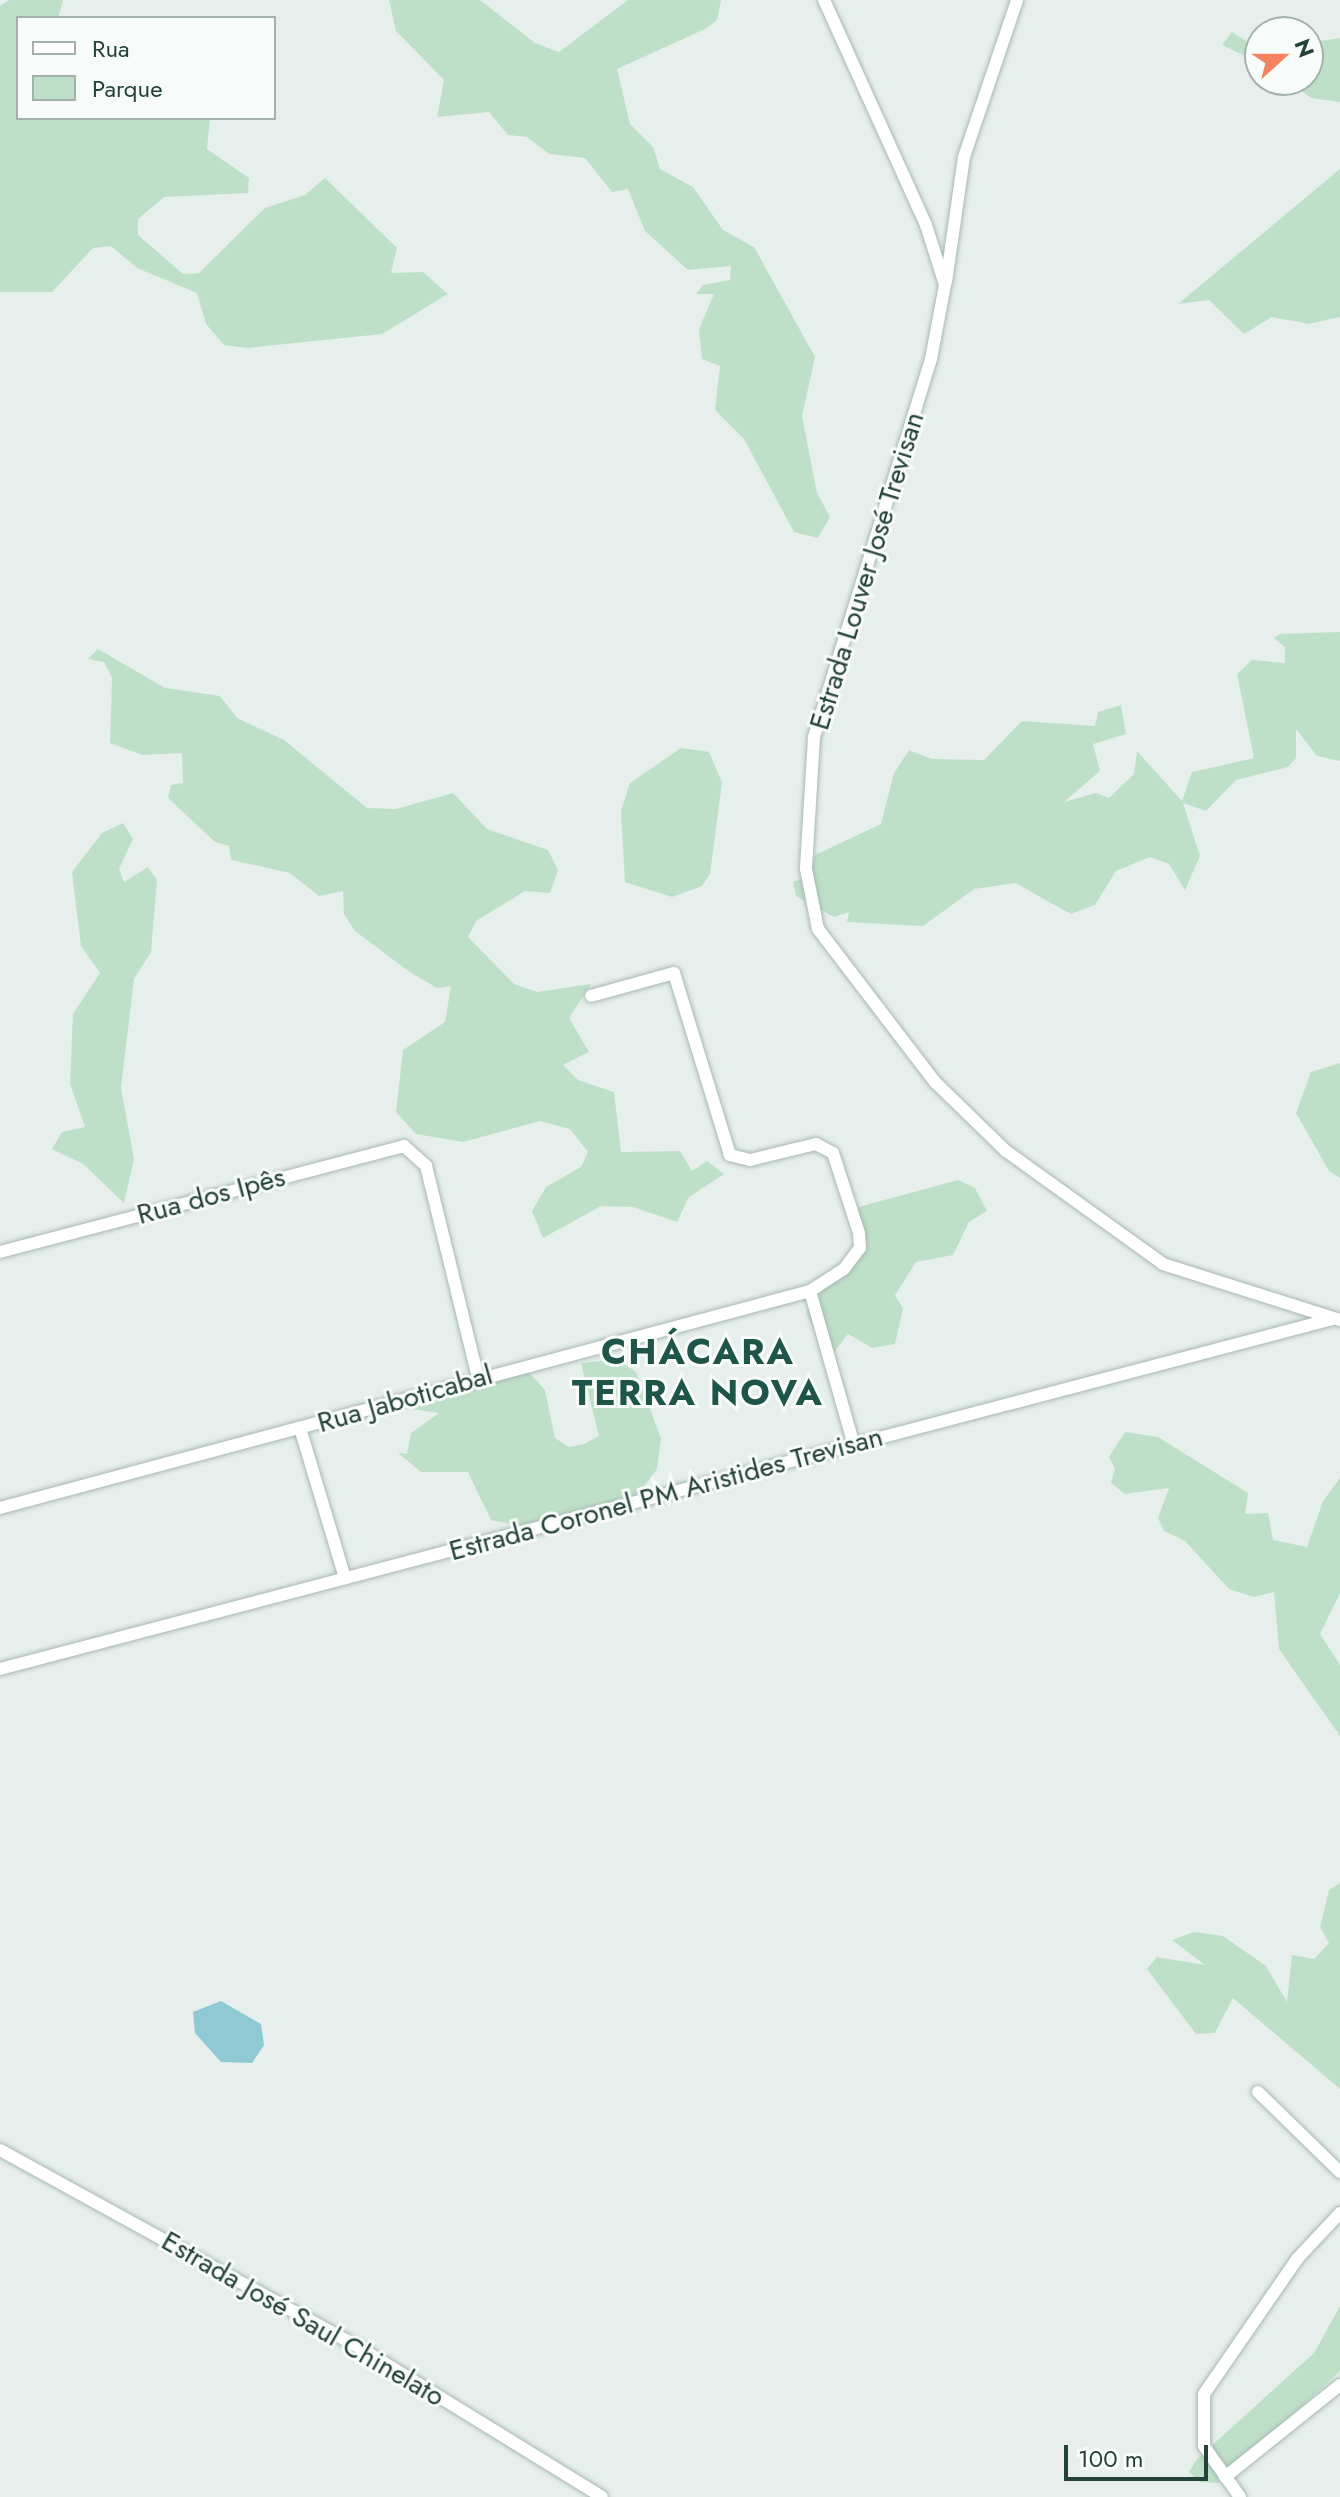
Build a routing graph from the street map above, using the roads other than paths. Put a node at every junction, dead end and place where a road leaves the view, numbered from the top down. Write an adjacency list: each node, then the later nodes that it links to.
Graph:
1 (824, 0): 3 (street, Estrada Louver José Trevisan)
2 (1017, 0): 3 (street)
3 (945, 285): 7 (street, Estrada Louver José Trevisan)
4 (591, 996): 6 (street)
5 (0, 1252): 8 (street, Rua dos Ipês)
6 (810, 1291): 8 (street, Rua Jaboticabal); 10 (street)
7 (1336, 1319): 10 (street, Estrada Coronel PM Aristides Trevisan)
8 (478, 1378): 9 (street, Rua Jaboticabal)
9 (300, 1428): 11 (street, Rua Jaboticabal); 12 (street)
10 (854, 1445): 12 (street, Estrada Coronel PM Aristides Trevisan)
11 (0, 1508)
12 (345, 1578): 13 (street, Estrada Coronel PM Aristides Trevisan)
13 (0, 1669)
14 (1258, 2092): 16 (street)
15 (0, 2150): 20 (street, Estrada José Saul Chinelato)
16 (1340, 2172)
17 (1340, 2213): 19 (street)
18 (1340, 2385): 19 (street)
19 (1225, 2477): 21 (street)
20 (602, 2497)
21 (1240, 2497)

